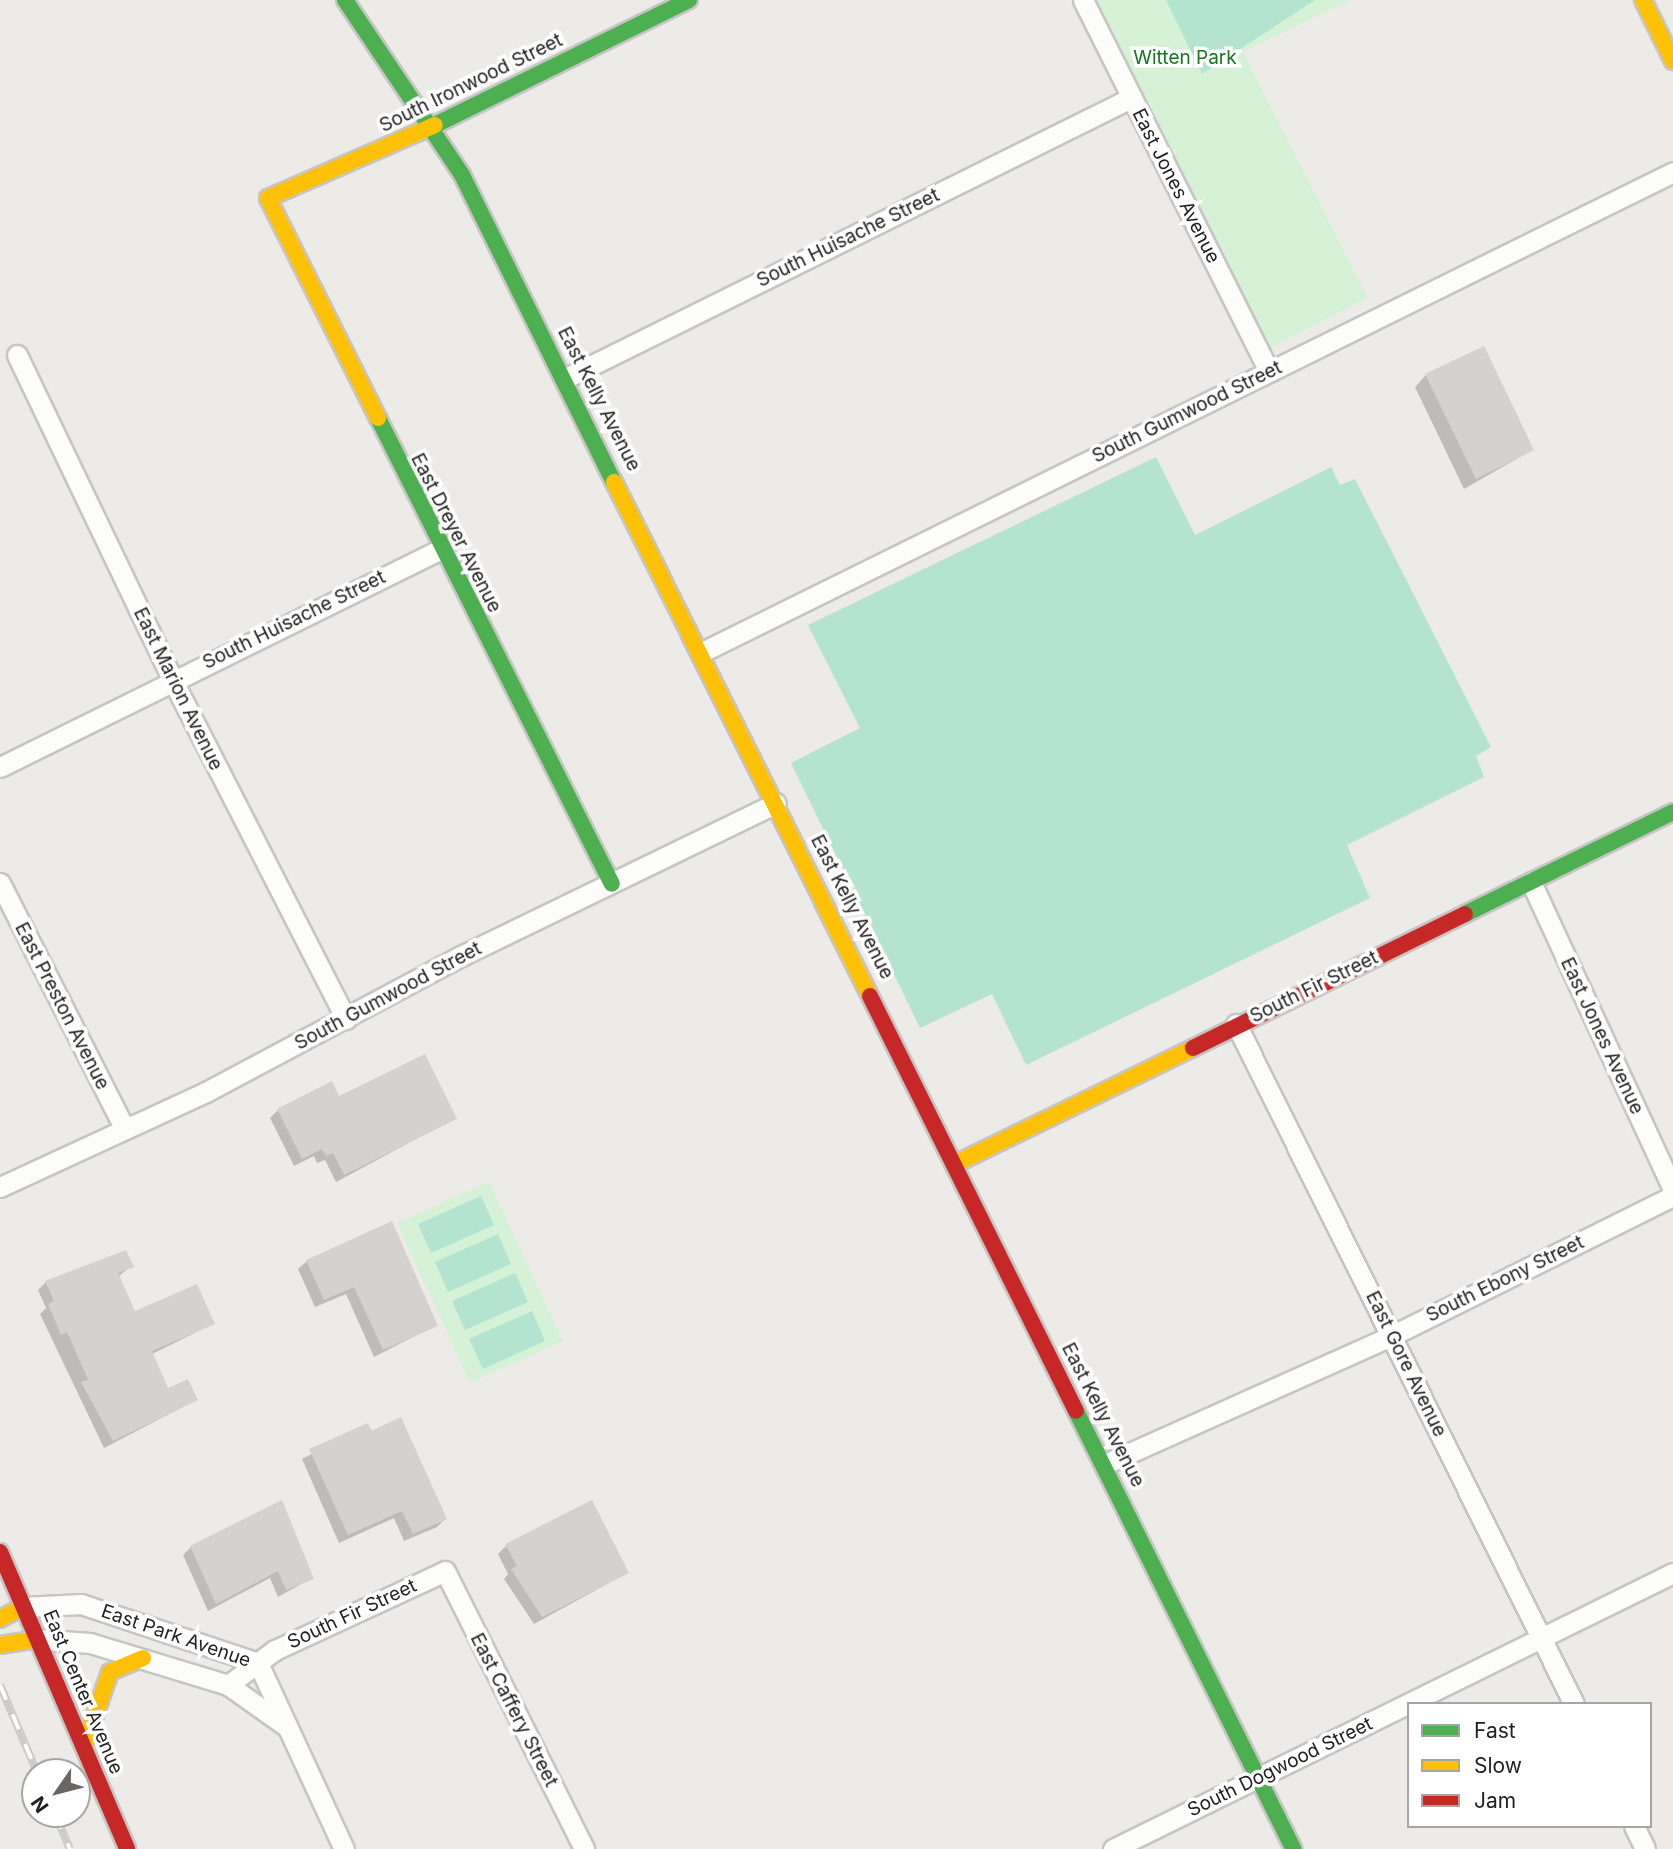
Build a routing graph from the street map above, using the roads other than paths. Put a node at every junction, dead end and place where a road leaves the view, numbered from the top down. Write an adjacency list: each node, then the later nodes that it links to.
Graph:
1 (345, 0): 7 (street, East Kelly Avenue)
2 (688, 0): 7 (street, South Ironwood Street)
3 (1083, 0): 6 (street, East Jones Avenue)
4 (1643, 0): 5 (street)
5 (1673, 61)
6 (1131, 98): 11 (street, East Jones Avenue); 12 (street, South Huisache Street)
7 (431, 127): 9 (street, South Ironwood Street); 12 (street, East Kelly Avenue)
8 (1673, 172): 11 (street, South Gumwood Street)
9 (268, 198): 13 (street, East Dreyer Avenue)
10 (17, 355): 15 (street, East Marion Avenue)
11 (1269, 371): 14 (street, South Gumwood Street)
12 (566, 378): 14 (street, East Kelly Avenue)
13 (440, 550): 15 (street, South Huisache Street); 21 (street, East Dreyer Avenue)
14 (702, 652): 17 (street, East Kelly Avenue)
15 (172, 679): 16 (street, South Huisache Street); 22 (street, East Marion Avenue)
16 (0, 768)
17 (776, 803): 21 (street, South Gumwood Street); 25 (street, East Kelly Avenue)
18 (1673, 812): 19 (street, South Fir Street)
19 (1531, 882): 23 (street, South Fir Street); 27 (street, East Jones Avenue)
20 (0, 883): 24 (street, East Preston Avenue)
21 (612, 884): 22 (street, South Gumwood Street)
22 (346, 1018): 24 (street, South Gumwood Street)
23 (1237, 1024): 25 (street, South Fir Street); 29 (street, East Gore Avenue)
24 (125, 1129): 26 (street, South Gumwood Street)
25 (955, 1164): 30 (street, East Kelly Avenue)
26 (0, 1186)
27 (1673, 1190)
28 (1673, 1196): 29 (street, South Ebony Street)
29 (1392, 1335): 30 (street, South Ebony Street); 36 (street, East Gore Avenue)
30 (1105, 1464): 47 (street, East Kelly Avenue)
31 (0, 1552): 34 (street, East Center Avenue)
32 (445, 1571): 40 (street, South Fir Street); 51 (street, East Caffery Street)
33 (1673, 1573): 36 (street, South Dogwood Street)
34 (23, 1607): 35 (street); 37 (street, East Center Avenue); 40 (street, East Park Avenue)
35 (0, 1619)
36 (1542, 1638): 42 (street, South Dogwood Street); 43 (street, East Gore Avenue)
37 (36, 1639): 38 (street); 39 (street, East Park Avenue); 46 (street, East Center Avenue)
38 (0, 1645)
39 (143, 1658): 41 (street, East Park Avenue); 46 (street)
40 (258, 1663): 41 (street, South Fir Street); 45 (street, East Park Avenue)
41 (228, 1685): 45 (street, East Park Avenue)
42 (1412, 1702)
43 (1573, 1702)
44 (1407, 1705): 47 (street, South Dogwood Street)
45 (287, 1727): 50 (street, East Park Avenue)
46 (84, 1747): 49 (street, East Center Avenue)
47 (1258, 1778): 52 (street, South Dogwood Street); 53 (street, East Kelly Avenue)
48 (1635, 1828): 54 (street)
49 (127, 1849)
50 (344, 1849)
51 (584, 1849)
52 (1113, 1849)
53 (1293, 1849)
54 (1645, 1849)

